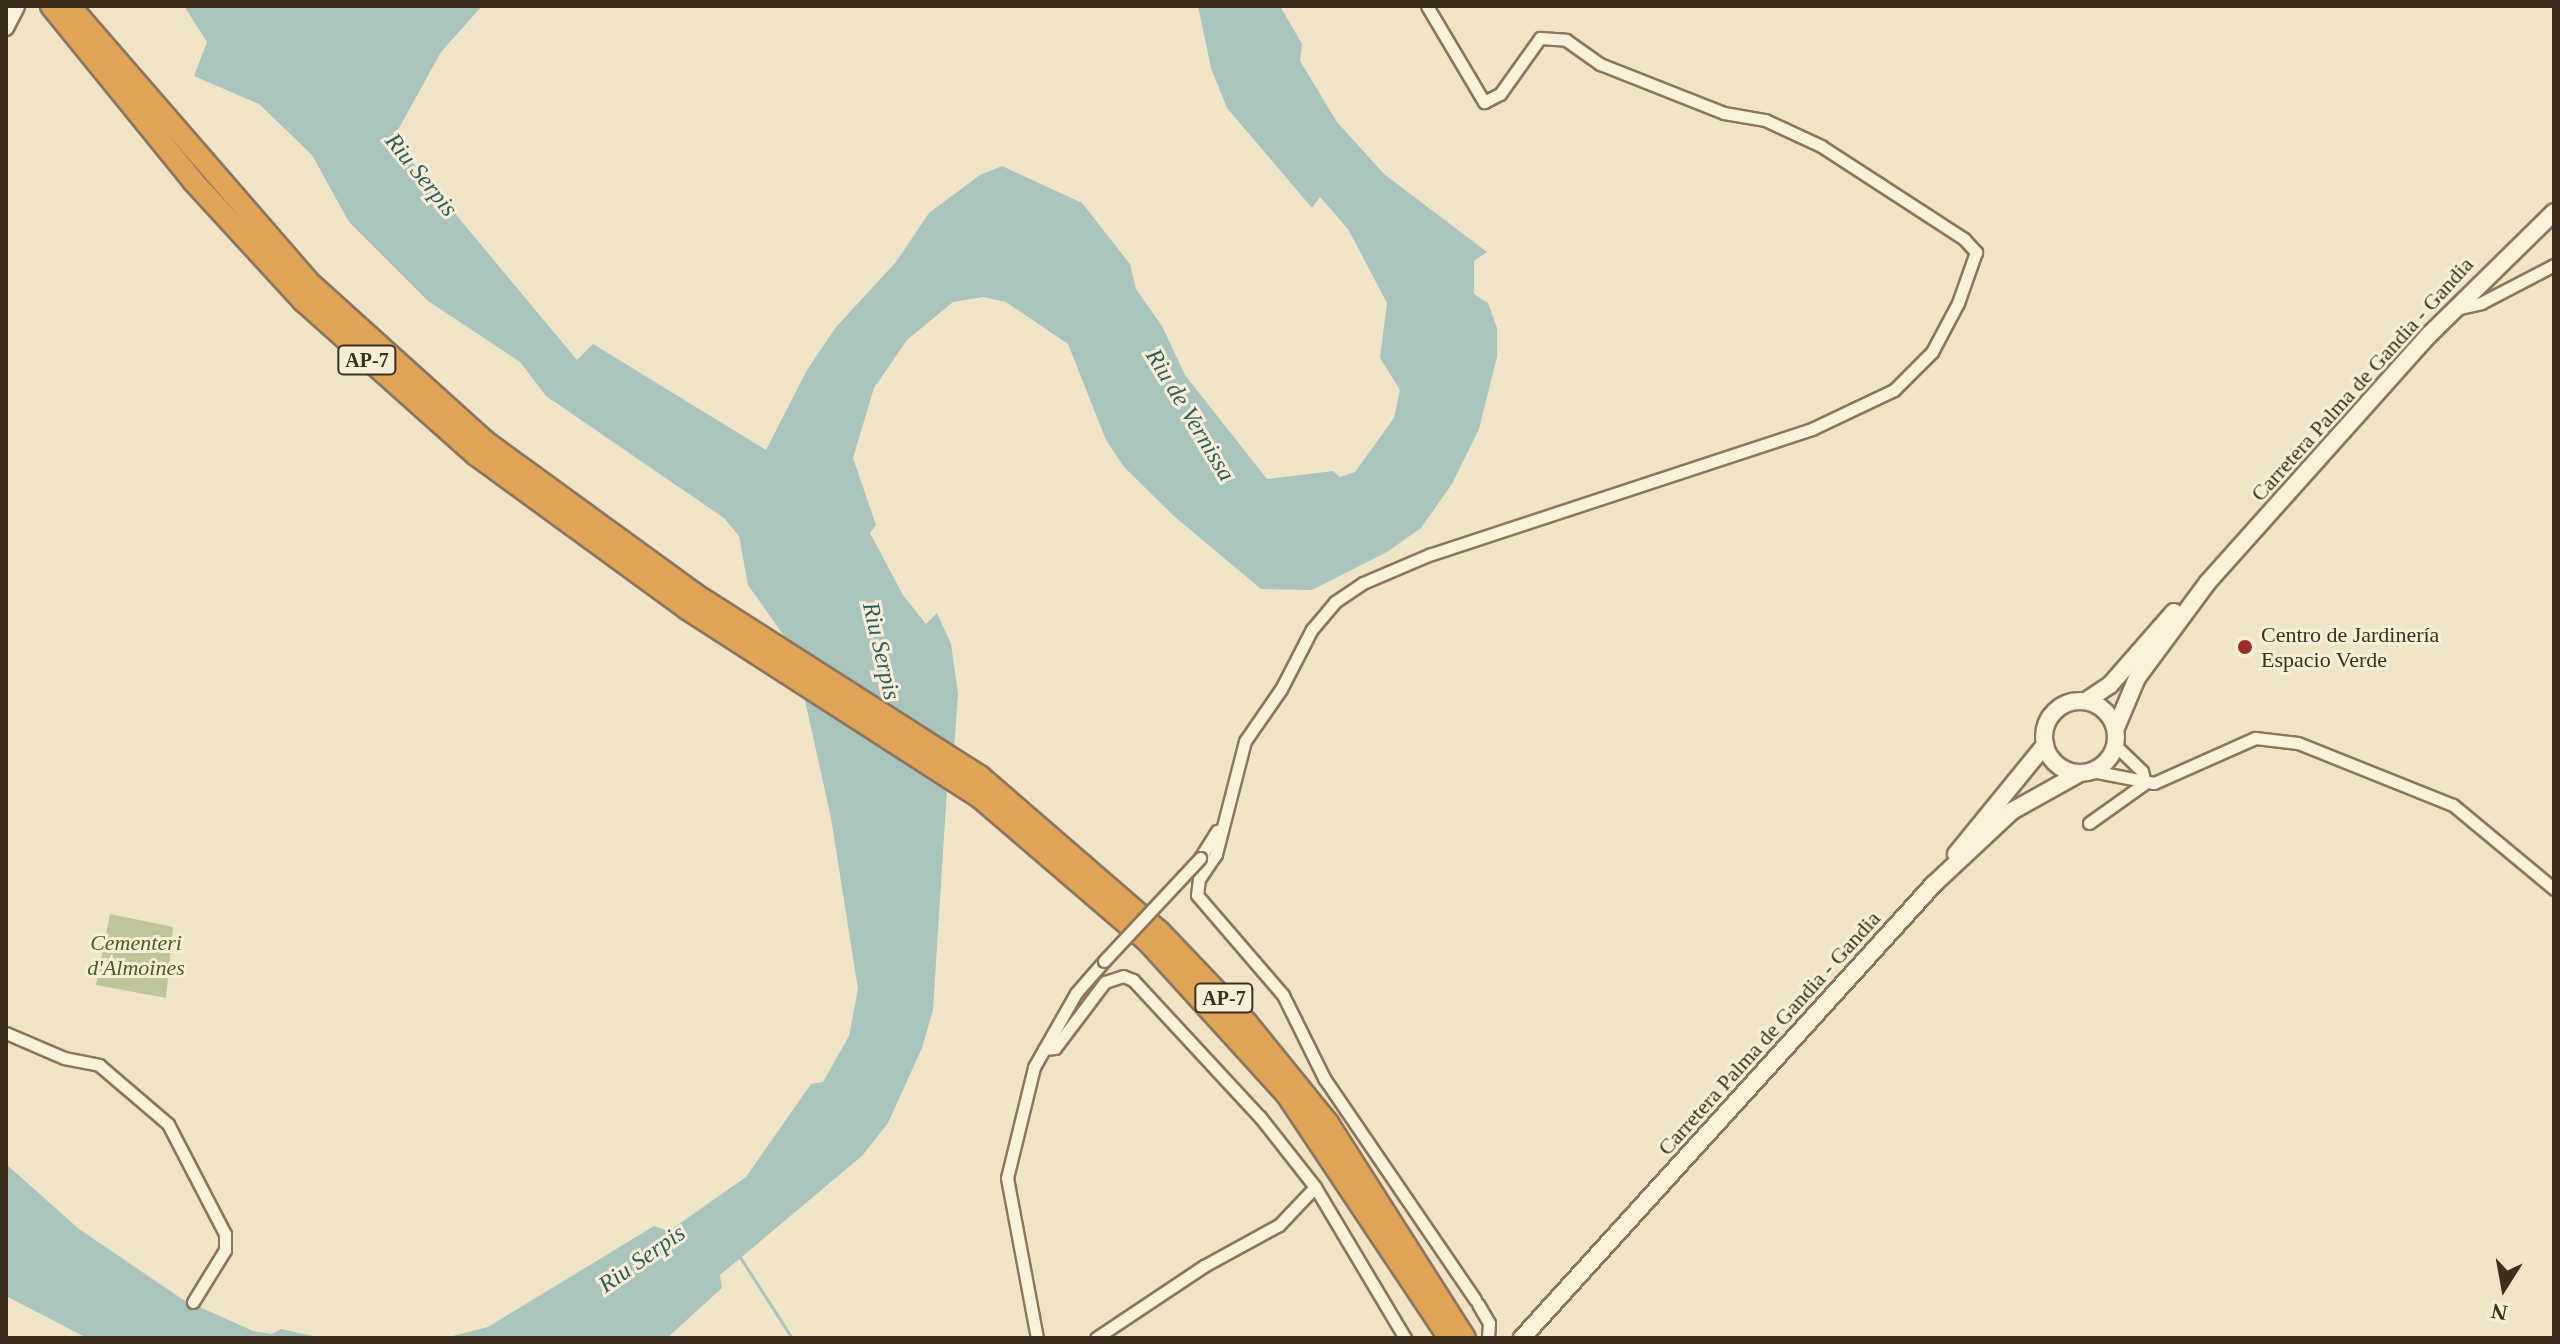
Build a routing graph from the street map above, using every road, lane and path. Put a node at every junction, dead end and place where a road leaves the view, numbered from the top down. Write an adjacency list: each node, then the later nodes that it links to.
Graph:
1 (17, 6): 5 (street)
2 (51, 6): 10 (highway, AP-7)
3 (70, 6): 10 (highway, AP-7)
4 (1427, 6): 20 (street)
5 (6, 28)
6 (2554, 212): 8 (main road, Carretera Palma de Gandia - Gandia)
7 (2554, 265): 8 (street)
8 (2455, 309): 9 (main road, Carretera Palma de Gandia - Gandia)
9 (2208, 582): 11 (main road, Carretera Palma de Gandia - Gandia); 12 (main road, Carretera Palma de Gandia - Gandia)
10 (749, 639): 27 (highway, AP-7)
11 (2086, 701): 12 (main road); 13 (main road)
12 (2116, 728): 14 (main road)
13 (2045, 745): 15 (main road); 21 (main road, Carretera Palma de Gandia - Gandia)
14 (2116, 746): 15 (main road); 16 (street)
15 (2086, 772): 17 (street); 21 (main road, Carretera Palma de Gandia - Gandia)
16 (2144, 777): 17 (street); 18 (street); 22 (street)
17 (2128, 778): 18 (street)
18 (2130, 796): 19 (street)
19 (2089, 823)
20 (1219, 827): 24 (street, bridge); 31 (street)
21 (1934, 884): 32 (main road, Carretera Palma de Gandia - Gandia)
22 (2554, 889)
23 (6, 1033): 26 (street)
24 (1044, 1049): 25 (street); 28 (street)
25 (1315, 1187): 29 (street); 30 (street)
26 (193, 1302)
27 (1455, 1334)
28 (1037, 1338)
29 (1096, 1338)
30 (1405, 1338)
31 (1488, 1338)
32 (1522, 1338)

